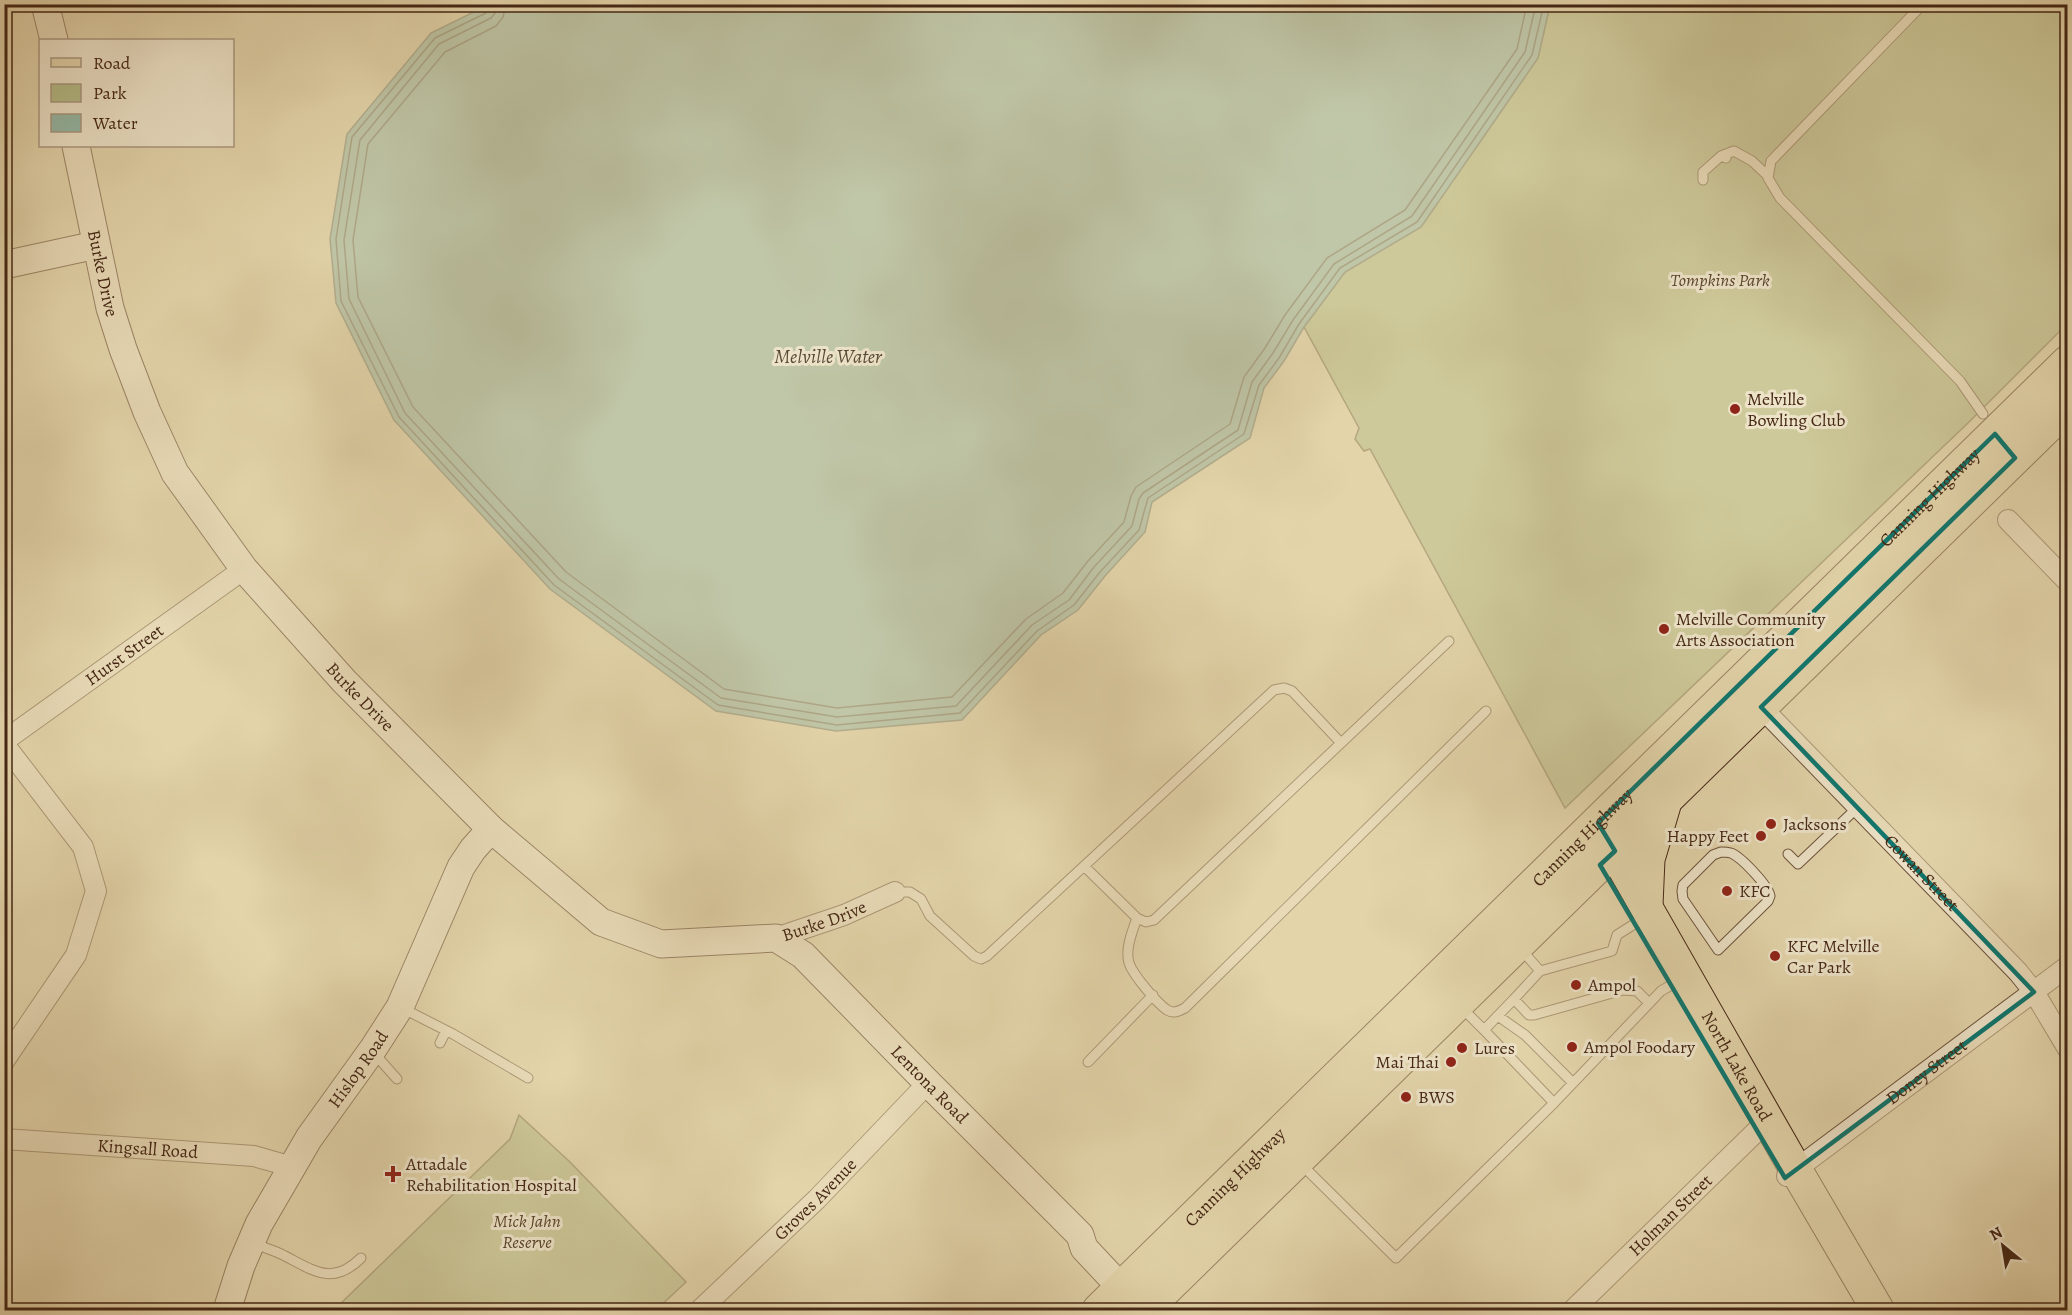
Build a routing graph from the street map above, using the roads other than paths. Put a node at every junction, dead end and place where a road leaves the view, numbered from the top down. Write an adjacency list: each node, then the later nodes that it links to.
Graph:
1 (45, 4): 3 (street)
2 (1923, 4): 5 (lane)
3 (54, 39)
4 (76, 147): 7 (street, Burke Drive)
5 (1768, 177): 6 (lane); 11 (lane)
6 (1703, 180)
7 (96, 245): 8 (street); 13 (street, Burke Drive)
8 (4, 265)
9 (2067, 362): 11 (highway, Canning Highway)
10 (2067, 406): 11 (highway, Canning Highway)
11 (1997, 435): 16 (highway, Canning Highway); 22 (highway, Canning Highway)
12 (2008, 520): 14 (street)
13 (244, 569): 18 (street, Hurst Street); 23 (street, Burke Drive)
14 (2067, 582)
15 (1449, 641): 19 (lane)
16 (1761, 707): 20 (highway, Canning Highway); 21 (street, Cowan Street)
17 (1486, 711): 37 (lane)
18 (4, 742): 48 (street)
19 (1341, 743): 26 (lane); 29 (lane)
20 (1665, 801): 25 (highway, Canning Highway); 28 (highway)
21 (1858, 807): 24 (lane); 36 (street, Cowan Street)
22 (1591, 829): 25 (main road, North Lake Road); 65 (highway, Canning Highway)
23 (490, 830): 30 (street, Burke Drive); 41 (street, Hislop Road)
24 (1788, 854)
25 (1608, 858): 28 (main road, North Lake Road); 31 (highway, Canning Highway)
26 (1084, 866): 27 (lane); 29 (lane)
27 (895, 892): 30 (street, Burke Drive)
28 (1641, 914): 34 (lane); 35 (main road, North Lake Road); 55 (main road, North Lake Road)
29 (1137, 918): 37 (lane)
30 (776, 938): 52 (street, Lentona Road)
31 (1518, 945): 34 (lane); 39 (highway, Canning Highway)
32 (1718, 950): 32 (lane)
33 (2067, 966): 36 (street, Doney Street)
34 (1540, 971): 38 (lane)
35 (1673, 984): 40 (lane); 55 (main road, North Lake Road)
36 (2034, 992): 46 (street, Cowan Street); 59 (street, Doney Street)
37 (1153, 995): 49 (lane)
38 (1514, 999): 40 (lane); 42 (lane)
39 (1457, 1004): 44 (lane); 57 (highway, Canning Highway)
40 (1649, 1004): 53 (lane)
41 (400, 1007): 43 (lane); 47 (street, Hislop Road)
42 (1498, 1016): 44 (lane); 53 (lane)
43 (446, 1030): 45 (lane); 50 (lane)
44 (1484, 1030): 54 (lane)
45 (440, 1044)
46 (2067, 1049)
47 (370, 1054): 51 (lane); 58 (street, Hislop Road)
48 (4, 1061)
49 (1088, 1062)
50 (528, 1078)
51 (398, 1079)
52 (928, 1083): 65 (street, Lentona Road); 67 (street, Groves Avenue)
53 (1573, 1083): 54 (lane)
54 (1554, 1103): 57 (lane)
55 (1762, 1125): 59 (main road, North Lake Road); 70 (street, Holman Street)
56 (4, 1139): 58 (street, Kingsall Road)
57 (1297, 1161): 64 (highway, Canning Highway)
58 (290, 1168): 60 (street, Hislop Road)
59 (1790, 1174): 71 (main road, North Lake Road); 72 (main road, North Lake Road)
60 (251, 1242): 63 (lane); 66 (street, Hislop Road)
61 (296, 1249): 63 (lane)
62 (361, 1258): 63 (lane)
63 (290, 1259)
64 (1196, 1259): 65 (street); 69 (highway, Canning Highway)
65 (1127, 1297): 68 (highway, Canning Highway)
66 (227, 1311)
67 (700, 1311)
68 (1099, 1311)
69 (1144, 1311)
70 (1573, 1311)
71 (1862, 1311)
72 (1878, 1311)

